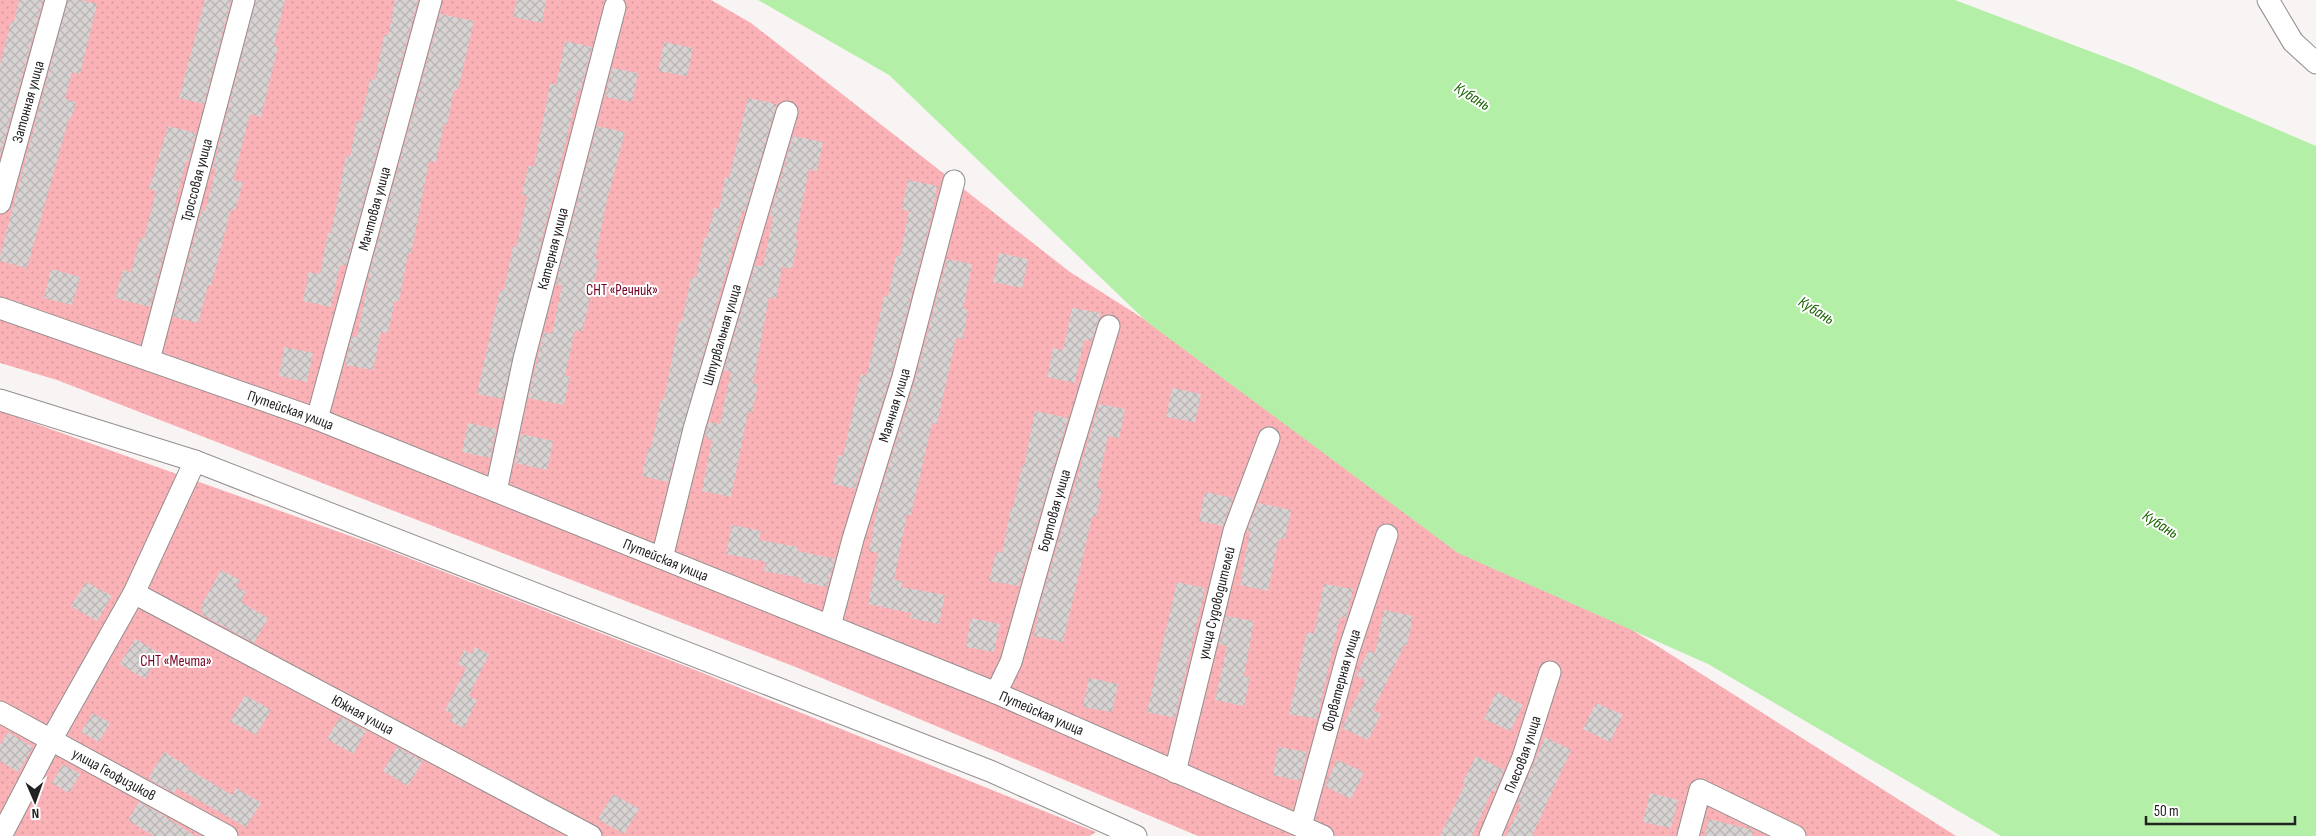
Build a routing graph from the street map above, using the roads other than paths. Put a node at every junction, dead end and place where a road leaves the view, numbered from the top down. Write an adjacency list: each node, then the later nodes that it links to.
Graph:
1 (56, 0): 9 (street, Затонная улица)
2 (244, 0): 12 (street, Троссовая улица)
3 (431, 0): 14 (street, Мачтовая улица)
4 (2268, 0): 6 (street)
5 (615, 7): 17 (street, Катерная улица)
6 (2316, 63)
7 (787, 112): 19 (street, Штурвальная улица)
8 (954, 182): 21 (street, Маячная улица)
9 (0, 203)
10 (0, 308): 12 (street, Путейская улица)
11 (1109, 326): 23 (street, Бортовая улица)
12 (149, 360): 14 (street, Путейская улица)
13 (0, 400): 16 (street)
14 (317, 419): 17 (street, Путейская улица)
15 (1269, 438): 26 (street, улица Судоводителей)
16 (195, 461): 20 (street); 31 (street)
17 (496, 492): 19 (street, Путейская улица)
18 (1387, 535): 27 (street, Форватерная улица)
19 (662, 558): 21 (street, Путейская улица)
20 (134, 593): 25 (street); 30 (street, Южная улица)
21 (830, 626): 23 (street, Путейская улица)
22 (1550, 672): 33 (street, Плесовая улица)
23 (996, 694): 26 (street, Путейская улица)
24 (0, 712): 25 (street, улица Геофизиков)
25 (51, 740): 28 (street); 29 (street, улица Геофизиков)
26 (1175, 772): 27 (street, Путейская улица)
27 (1301, 826): 32 (street, Путейская улица)
28 (1, 836)
29 (227, 836)
30 (591, 836)
31 (1136, 836)
32 (1323, 836)
33 (1490, 836)
34 (1688, 836): 35 (street)
35 (1795, 836)

